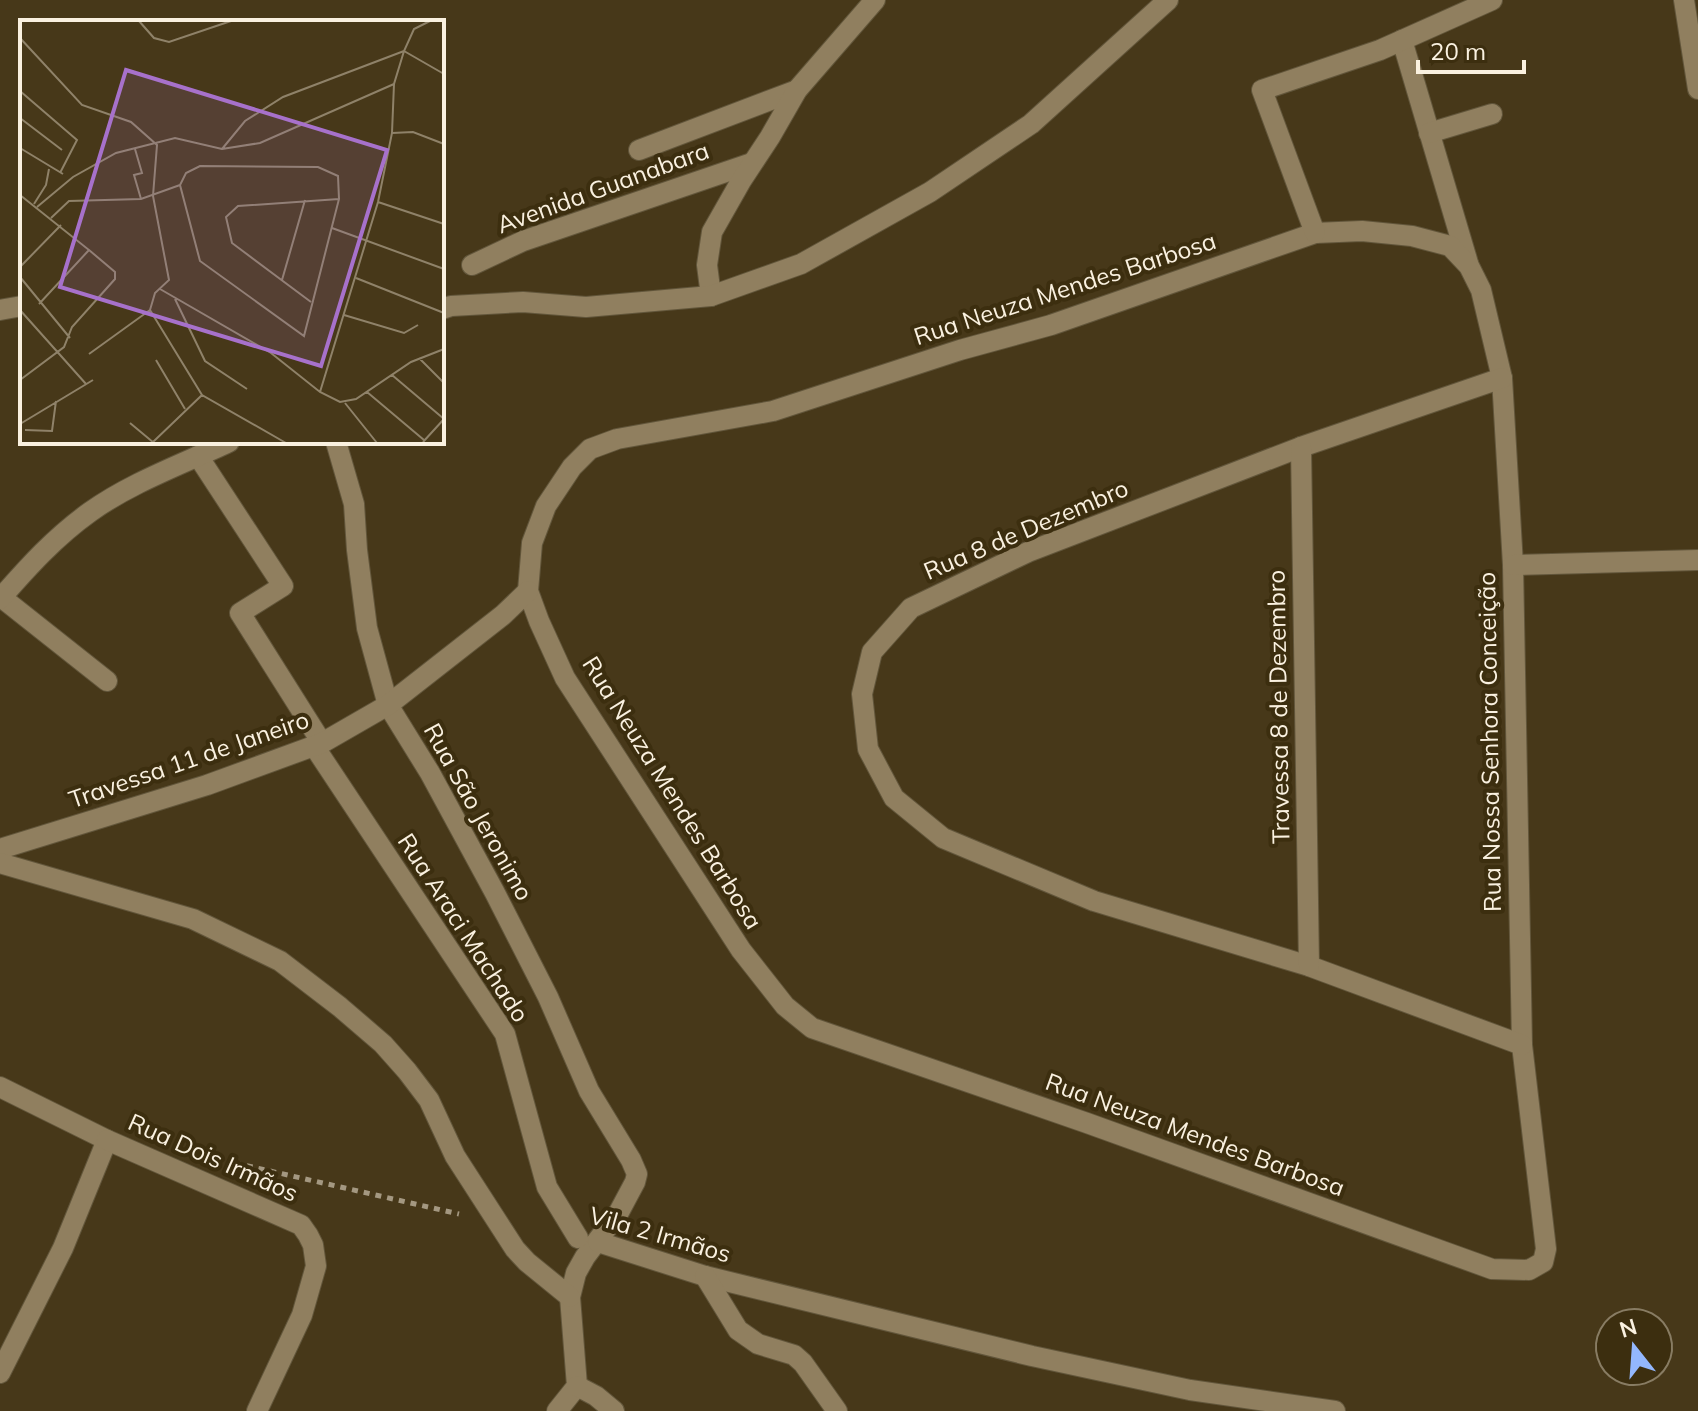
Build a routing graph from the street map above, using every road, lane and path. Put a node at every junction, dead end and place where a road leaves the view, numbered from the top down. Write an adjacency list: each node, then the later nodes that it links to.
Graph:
1 (875, 0): 7 (street)
2 (1168, 0): 16 (street)
3 (1492, 0): 5 (street)
4 (1684, 0): 6 (street)
5 (1402, 40): 9 (street); 12 (street)
6 (1698, 89)
7 (797, 90): 10 (street, Avenida Guanabara); 11 (street)
8 (1492, 114): 9 (street)
9 (1429, 133): 15 (street)
10 (639, 150)
11 (752, 163): 14 (street, Avenida Guanabara); 16 (street)
12 (1315, 233): 13 (street, Rua Neuza Mendes Barbosa); 27 (street, Rua Neuza Mendes Barbosa)
13 (1450, 246): 15 (street, Rua Nossa Senhora Conceição)
14 (472, 265)
15 (1469, 266): 20 (street, Rua Nossa Senhora Conceição)
16 (711, 296): 18 (street)
17 (20, 306): 19 (street)
18 (444, 308)
19 (0, 310)
20 (1502, 378): 22 (street, Rua 8 de Dezembro); 26 (street, Rua Nossa Senhora Conceição)
21 (225, 444): 24 (street)
22 (1301, 447): 34 (street, Travessa 8 de Dezembro); 34 (street, Rua 8 de Dezembro)
23 (339, 450): 30 (street, Rua São Jeronimo)
24 (198, 456): 28 (street); 31 (street, Rua Araci Machado)
25 (1698, 560): 26 (street)
26 (1513, 565): 35 (street, Rua Nossa Senhora Conceição)
27 (528, 591): 30 (street); 41 (street, Rua Neuza Mendes Barbosa)
28 (1, 598): 29 (street)
29 (107, 681)
30 (388, 705): 31 (street, Travessa 11 de Janeiro); 40 (street, Rua São Jeronimo)
31 (318, 744): 32 (street, Travessa 11 de Janeiro); 40 (street, Rua Araci Machado)
32 (0, 849)
33 (0, 863): 39 (street)
34 (1309, 966): 35 (street, Rua 8 de Dezembro)
35 (1522, 1045): 41 (street, Rua Nossa Senhora Conceição)
36 (0, 1087): 37 (street)
37 (100, 1136): 44 (street); 47 (street, Rua Dois Irmãos)
38 (234, 1163): 39 (path)
39 (498, 1222): 43 (street)
40 (588, 1240): 42 (street, Vila 2 Irmãos); 43 (street)
41 (1546, 1249)
42 (705, 1276): 46 (street, Vila 2 Irmãos); 50 (street)
43 (570, 1297): 45 (street)
44 (0, 1373)
45 (577, 1386): 48 (street); 49 (street)
46 (1324, 1409)
47 (257, 1411)
48 (557, 1411)
49 (614, 1411)
50 (837, 1411)

